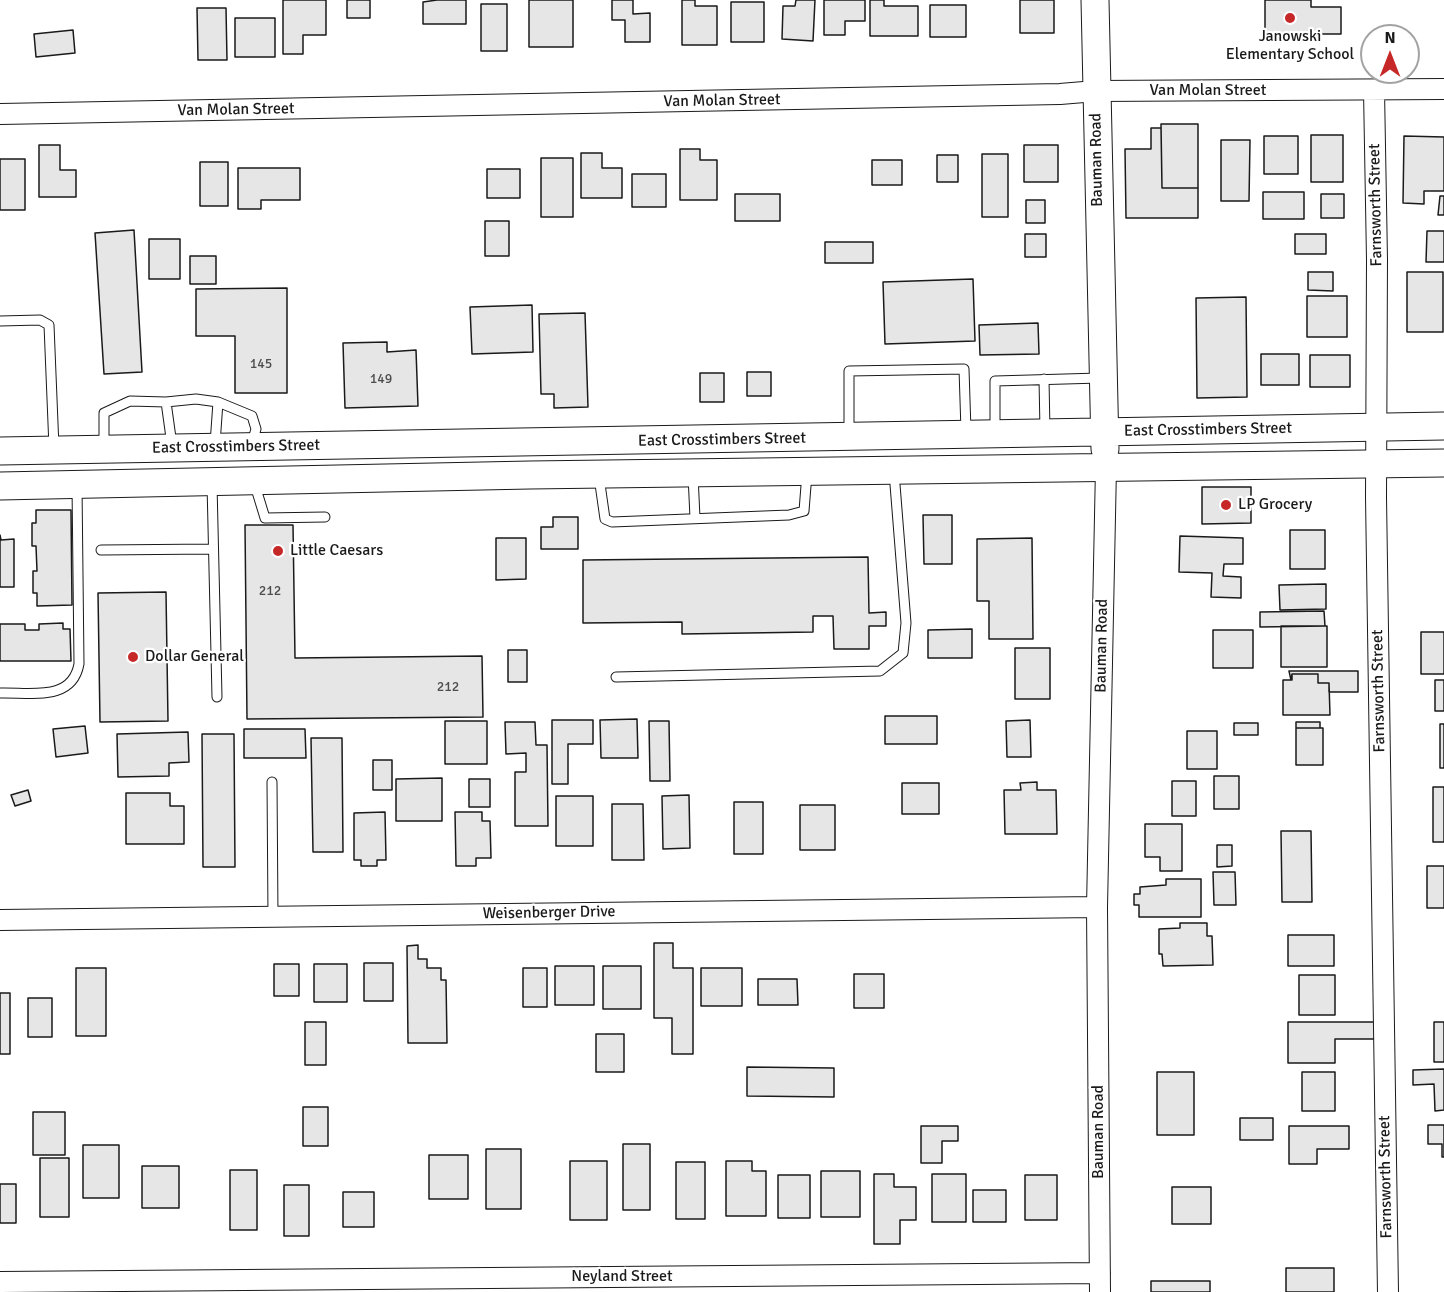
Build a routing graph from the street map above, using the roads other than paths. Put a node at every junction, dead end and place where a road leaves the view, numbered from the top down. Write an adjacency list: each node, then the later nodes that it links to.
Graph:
1 (1095, 0): 4 (main road, Bauman Road)
2 (1444, 89): 3 (street, Van Molan Street)
3 (1374, 90): 4 (street, Van Molan Street); 12 (street, Farnsworth Street)
4 (1096, 92): 5 (street, Van Molan Street); 7 (main road, Bauman Road)
5 (0, 114)
6 (0, 321): 23 (lane)
7 (1102, 378): 8 (lane); 13 (main road, Bauman Road)
8 (1044, 380): 14 (lane); 15 (lane)
9 (166, 402): 10 (lane); 21 (lane); 24 (lane)
10 (218, 402): 20 (lane); 22 (lane)
11 (1444, 426): 12 (main road, East Crosstimbers Street)
12 (1376, 427): 13 (main road, East Crosstimbers Street); 27 (street, Farnsworth Street)
13 (1104, 432): 14 (main road, East Crosstimbers Street); 28 (main road, Bauman Road)
14 (1045, 434): 15 (main road, East Crosstimbers Street)
15 (996, 435): 16 (main road, East Crosstimbers Street)
16 (966, 436): 17 (main road, East Crosstimbers Street); 17 (lane)
17 (849, 437): 18 (main road, East Crosstimbers Street)
18 (806, 438): 19 (main road, East Crosstimbers Street); 30 (main road)
19 (532, 443): 20 (main road, East Crosstimbers Street); 33 (main road)
20 (250, 447): 22 (main road, East Crosstimbers Street); 34 (main road)
21 (172, 448): 22 (main road, East Crosstimbers Street); 24 (main road, East Crosstimbers Street)
22 (214, 448)
23 (54, 450): 24 (main road, East Crosstimbers Street); 25 (main road, East Crosstimbers Street)
24 (104, 450)
25 (0, 451)
26 (1444, 463): 27 (main road, East Crosstimbers Street)
27 (1376, 464): 28 (main road, East Crosstimbers Street); 51 (street, Farnsworth Street)
28 (1106, 467): 29 (main road, East Crosstimbers Street); 46 (street, Bauman Road)
29 (894, 470): 30 (main road, East Crosstimbers Street); 42 (lane)
30 (807, 471): 31 (main road, East Crosstimbers Street); 39 (lane)
31 (693, 472): 32 (main road, East Crosstimbers Street); 39 (lane)
32 (598, 474): 33 (main road, East Crosstimbers Street); 39 (lane)
33 (530, 475): 34 (main road, East Crosstimbers Street)
34 (253, 480): 35 (main road, East Crosstimbers Street); 38 (lane)
35 (212, 481): 36 (main road, East Crosstimbers Street); 40 (lane)
36 (77, 485): 37 (main road, East Crosstimbers Street); 43 (lane)
37 (0, 486)
38 (325, 517)
39 (695, 518)
40 (213, 549): 41 (lane); 44 (lane)
41 (101, 550)
42 (616, 677)
43 (0, 693)
44 (217, 697)
45 (273, 782): 47 (lane)
46 (1097, 907): 47 (street, Weisenberger Drive); 50 (street, Bauman Road)
47 (273, 917): 48 (street, Weisenberger Drive)
48 (0, 920)
49 (0, 1282): 50 (street, Neyland Street)
50 (1100, 1282)
51 (1388, 1292)

